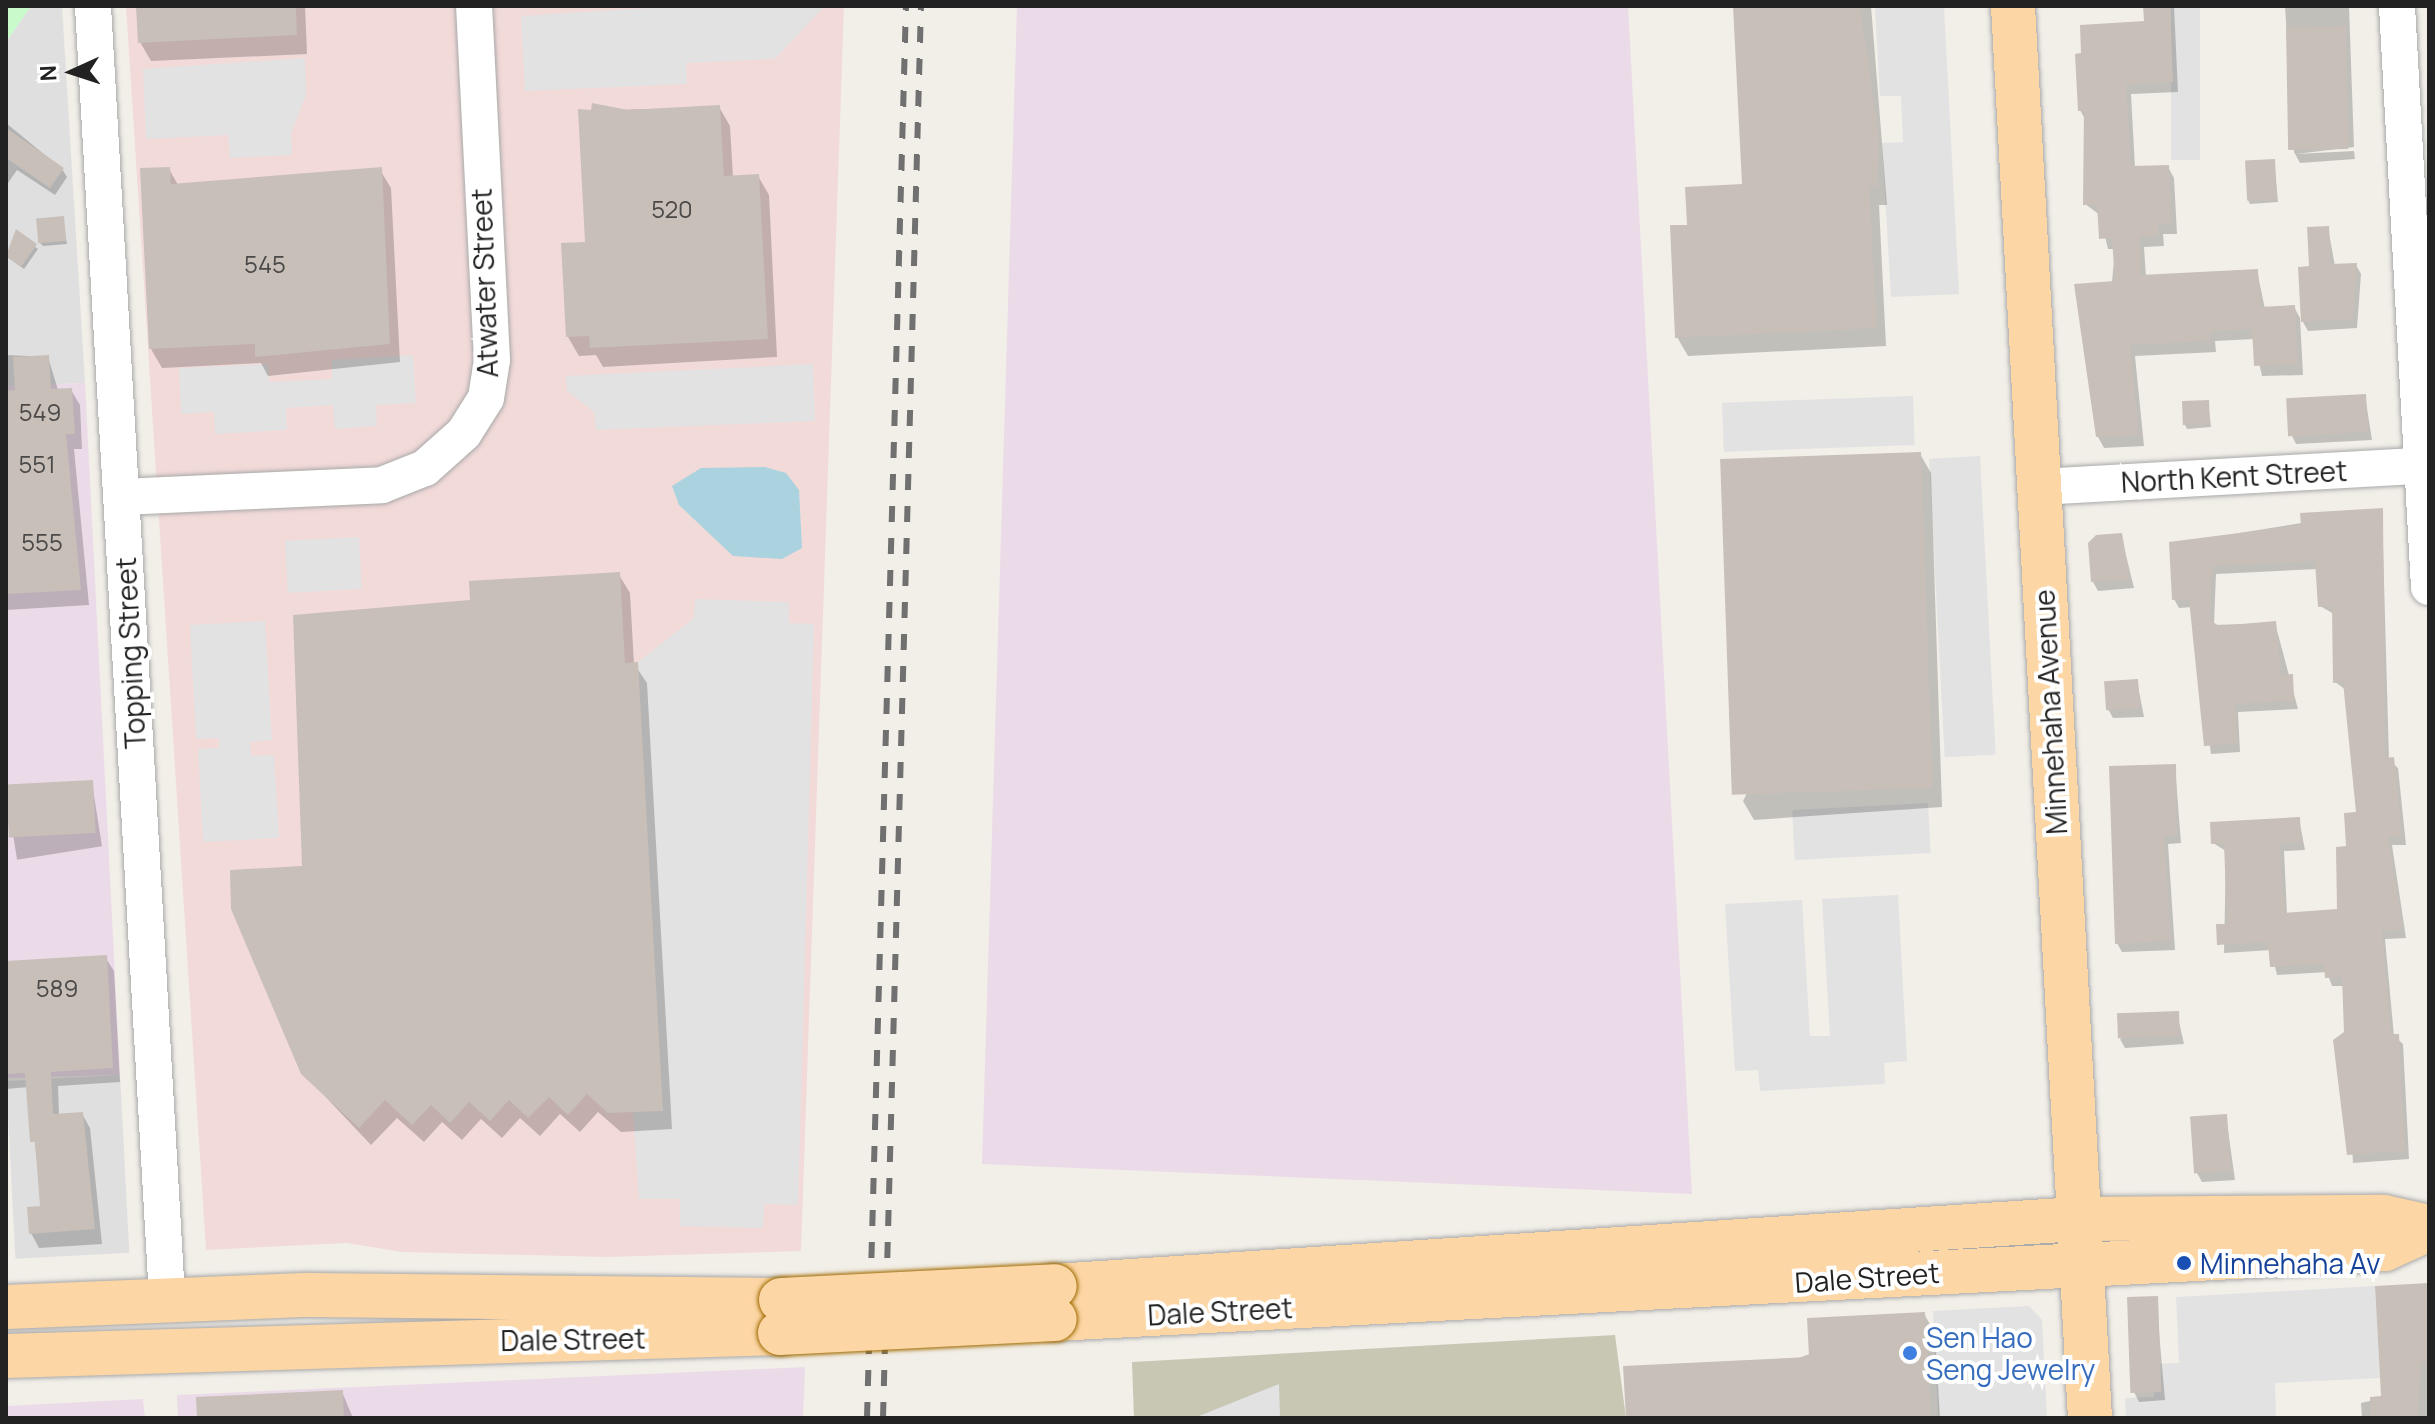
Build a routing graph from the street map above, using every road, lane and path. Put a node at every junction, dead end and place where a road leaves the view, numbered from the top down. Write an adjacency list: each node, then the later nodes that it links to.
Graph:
1 (93, 6): 7 (street, Topping Street)
2 (474, 6): 7 (street, Atwater Street)
3 (2013, 6): 6 (main road, Minnehaha Avenue)
4 (2397, 6): 5 (street)
5 (2425, 465): 6 (street, North Kent Street); 8 (street)
6 (2039, 487): 9 (main road, Minnehaha Avenue)
7 (121, 497): 12 (street, Topping Street)
8 (2429, 587)
9 (2076, 1219): 10 (main road, Dale Street); 11 (main road, Minnehaha Avenue); 13 (main road, Dale Street)
10 (2429, 1228): 11 (main road, Dale Street)
11 (2078, 1265): 13 (main road, Dale Street); 17 (main road, Minnehaha Avenue)
12 (167, 1299): 14 (main road, Dale Street); 15 (main road, Dale Street)
13 (1055, 1302): 15 (main road, Dale Street, bridge)
14 (6, 1307)
15 (781, 1316): 16 (main road, Dale Street)
16 (6, 1356)
17 (2090, 1418)

